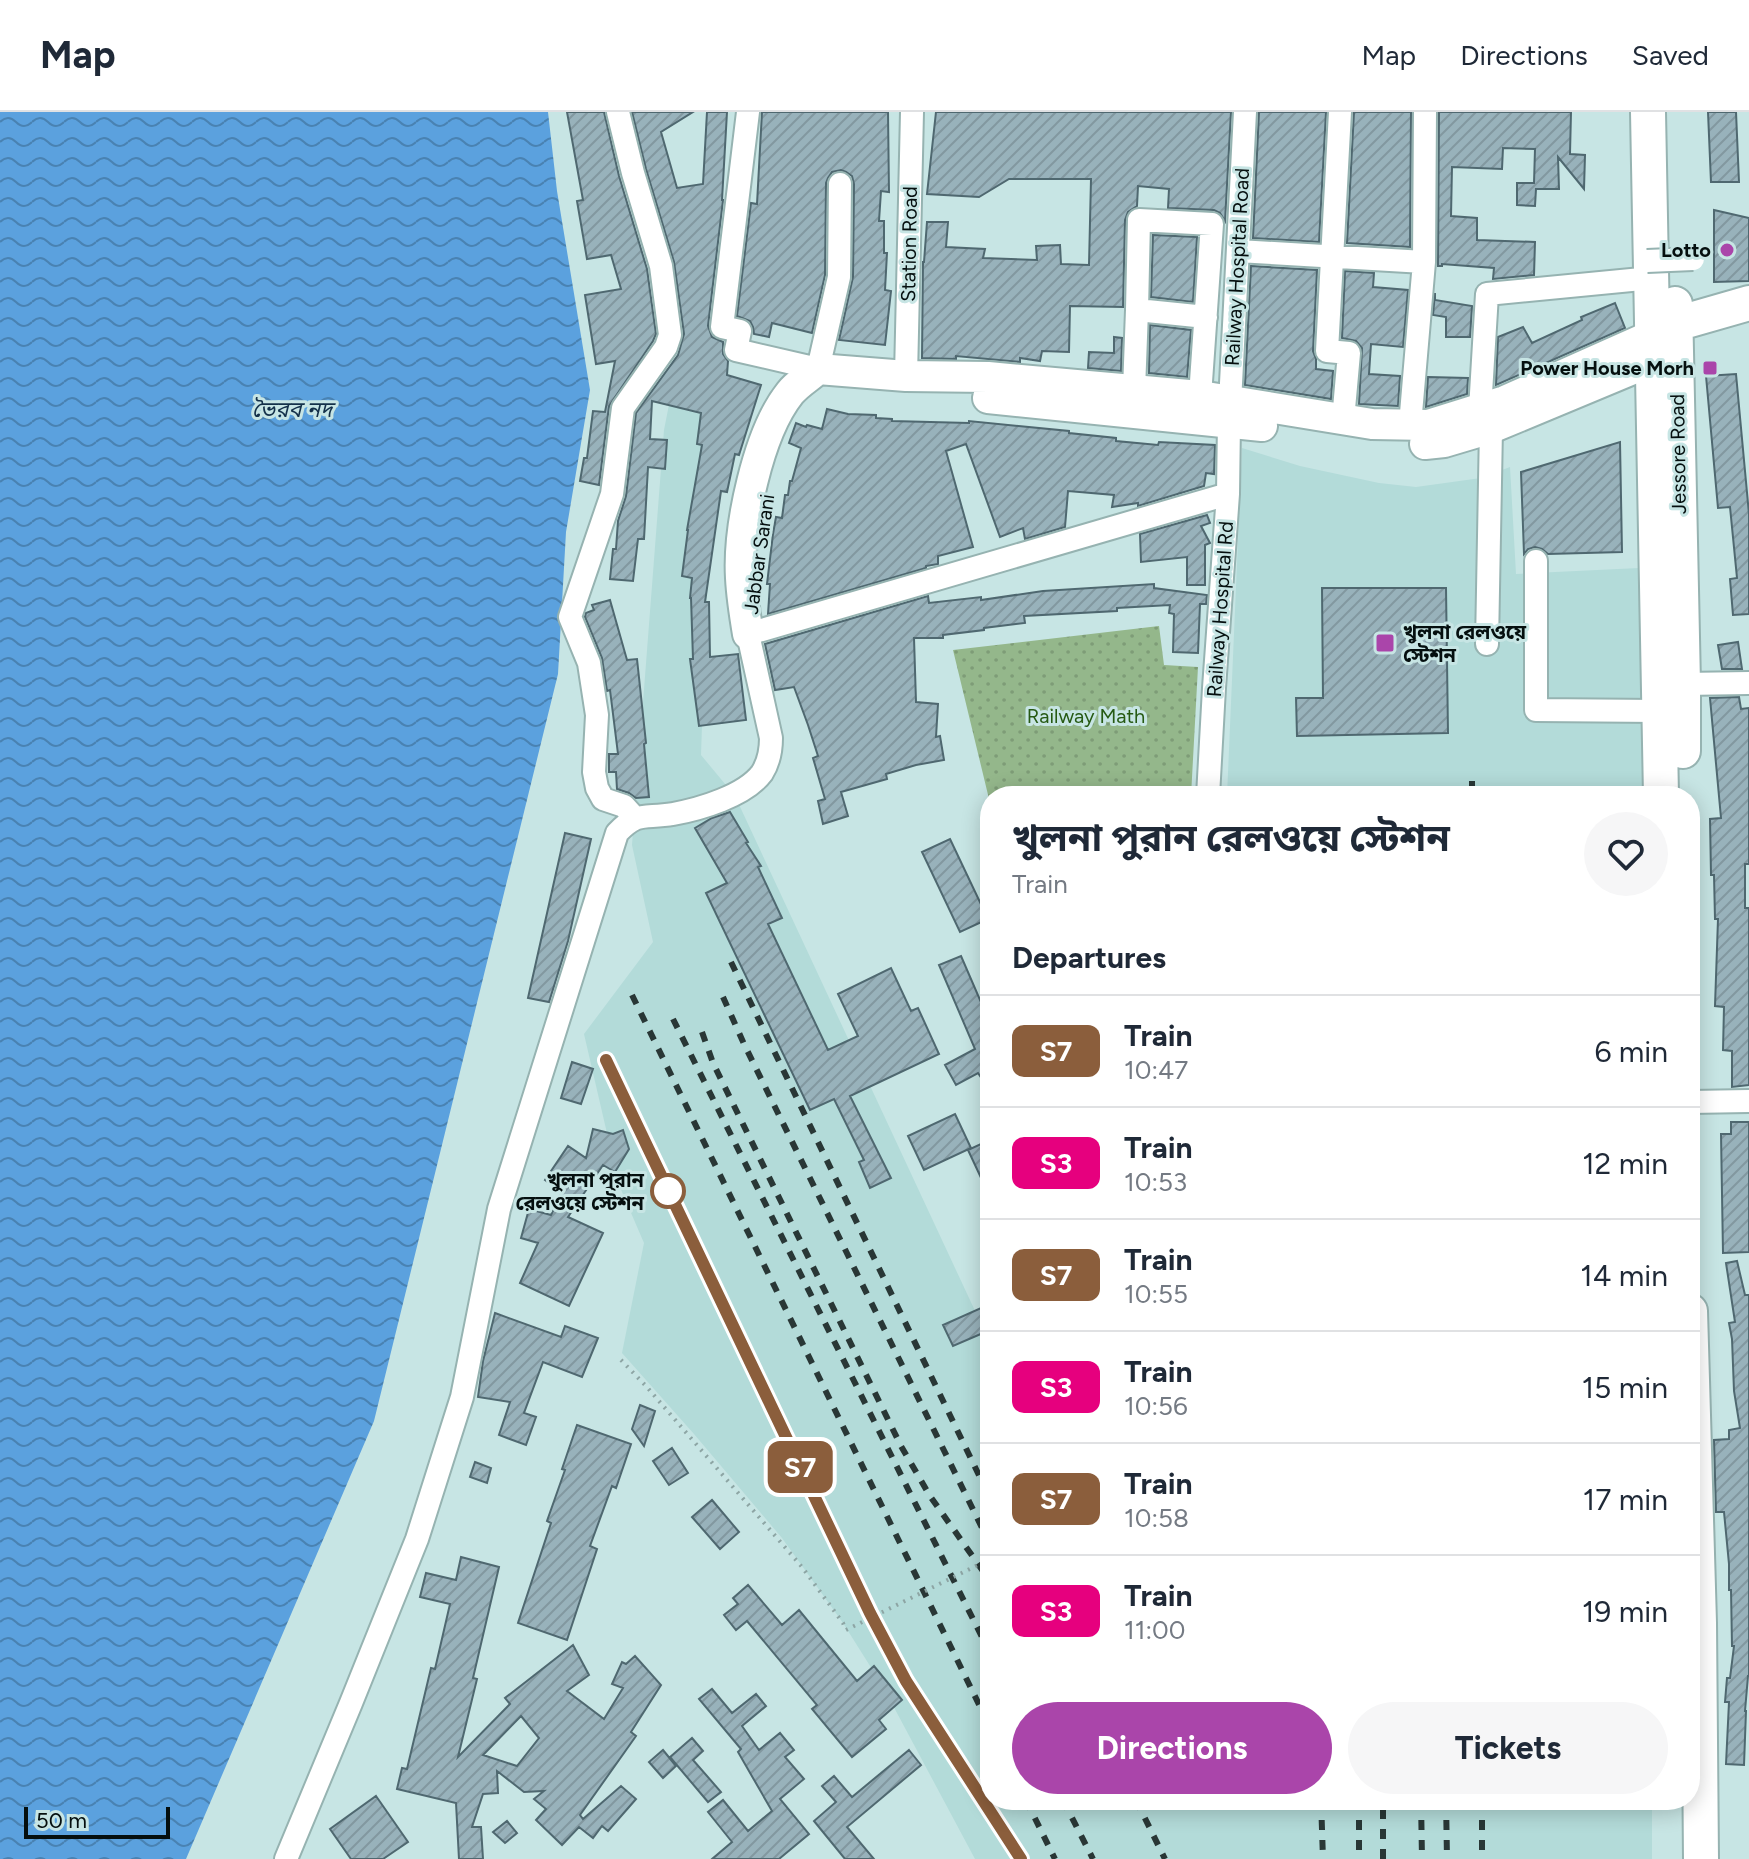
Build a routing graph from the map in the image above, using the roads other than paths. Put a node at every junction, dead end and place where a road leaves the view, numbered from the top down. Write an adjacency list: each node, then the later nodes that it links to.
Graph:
1 (618, 112): 37 (street)
2 (748, 112): 19 (street)
3 (912, 112): 20 (street, Station Road)
4 (1245, 112): 10 (street, Railway Hospital Road)
5 (1340, 112): 11 (street)
6 (1425, 112): 13 (street)
7 (1648, 112): 14 (highway)
8 (1672, 112): 18 (highway, Jessore Road)
9 (840, 184): 19 (street)
10 (1238, 251): 11 (street); 23 (street, Railway Hospital Road)
11 (1332, 257): 13 (street); 25 (street)
12 (1693, 259): 14 (street, bridge)
13 (1424, 262): 26 (street)
14 (1649, 269): 18 (highway); 24 (street)
15 (1749, 303): 18 (highway)
16 (1137, 310): 17 (street); 17 (street); 21 (street)
17 (1206, 317): 22 (street)
18 (1660, 340): 24 (main road, Jabbar Sarani); 32 (highway, Jessore Road); 33 (highway)
19 (818, 369): 20 (main road, Jabbar Sarani); 29 (main road, Jabbar Sarani)
20 (906, 376): 21 (main road, Jabbar Sarani)
21 (1134, 390): 22 (main road, Jabbar Sarani)
22 (1200, 396): 23 (main road, Jabbar Sarani)
23 (1230, 412): 24 (main road, Jabbar Sarani); 25 (main road, Jabbar Sarani); 27 (street, Railway Hospital Rd); 29 (main road, Jabbar Sarani)
24 (1485, 419): 26 (main road, Jabbar Sarani); 30 (street)
25 (1343, 420): 26 (main road, Jabbar Sarani)
26 (1410, 425)
27 (1228, 494): 29 (street); 34 (street, Railway Hospital Rd)
28 (1536, 561): 33 (street)
29 (748, 634): 37 (street)
30 (1487, 644)
31 (1749, 683): 32 (street)
32 (1683, 684): 36 (highway, Jessore Road)
33 (1659, 711): 35 (highway)
34 (1209, 786)
35 (1661, 786)
36 (1682, 786)
37 (634, 817): 42 (street)
38 (1749, 1101): 39 (street)
39 (1700, 1102)
40 (1700, 1741): 44 (highway)
41 (1678, 1810): 43 (highway)
42 (286, 1859)
43 (1678, 1859)
44 (1701, 1859)

